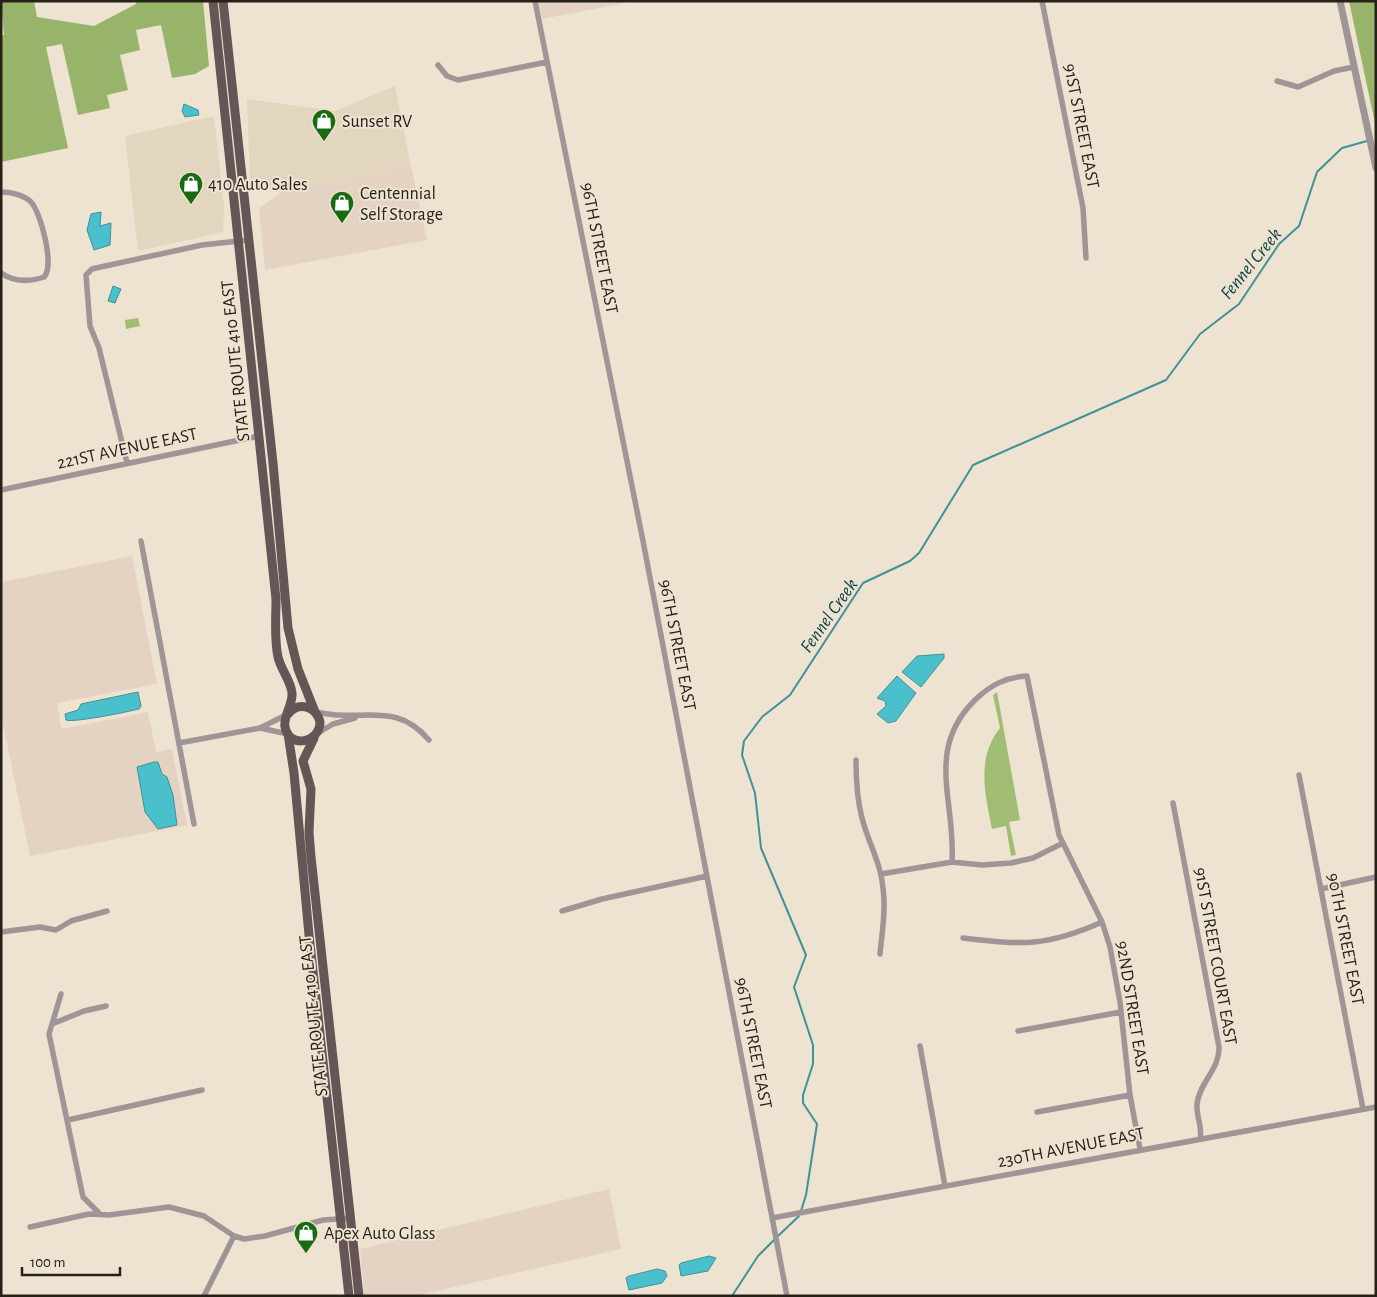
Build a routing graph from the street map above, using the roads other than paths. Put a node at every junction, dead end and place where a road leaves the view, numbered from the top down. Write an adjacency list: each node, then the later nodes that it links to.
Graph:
1 (213, 1): 13 (main road, STATE ROUTE 410 EAST)
2 (223, 1): 12 (main road, STATE ROUTE 410 EAST)
3 (535, 1): 6 (street, 96TH STREET EAST)
4 (1042, 1): 14 (street, 91ST STREET EAST)
5 (1340, 1): 8 (street)
6 (547, 62): 7 (street); 35 (street, 96TH STREET EAST)
7 (438, 65)
8 (1354, 67): 9 (street); 10 (street)
9 (1277, 81)
10 (1376, 168)
11 (1, 192): 15 (street)
12 (248, 240): 13 (street); 20 (main road, STATE ROUTE 410 EAST)
13 (238, 241): 16 (main road, STATE ROUTE 410 EAST); 17 (street)
14 (1086, 258)
15 (1, 273)
16 (259, 436): 17 (street, 221ST AVENUE EAST); 21 (main road, STATE ROUTE 410 EAST)
17 (127, 463): 18 (street, 221ST AVENUE EAST)
18 (1, 490)
19 (141, 542): 27 (street)
20 (315, 712): 21 (main road); 22 (street); 25 (main road)
21 (288, 714): 23 (street); 24 (main road)
22 (365, 715): 25 (street); 26 (street)
23 (260, 728): 24 (street); 27 (street)
24 (288, 734): 25 (main road); 62 (main road, STATE ROUTE 410 EAST)
25 (315, 736): 60 (main road, STATE ROUTE 410 EAST)
26 (429, 740)
27 (179, 743): 31 (street)
28 (856, 760): 34 (street)
29 (1299, 775): 37 (street, 90TH STREET EAST)
30 (1173, 803): 56 (street, 91ST STREET COURT EAST)
31 (194, 824)
32 (1061, 844): 33 (street); 33 (street, 92ND STREET EAST); 40 (street, 92ND STREET EAST)
33 (952, 862): 34 (street)
34 (881, 874): 43 (street)
35 (707, 876): 39 (street); 61 (street, 96TH STREET EAST)
36 (1376, 877): 37 (street)
37 (1321, 889): 53 (street, 90TH STREET EAST)
38 (107, 912): 41 (street)
39 (562, 912)
40 (1102, 922): 42 (street); 46 (street, 92ND STREET EAST)
41 (1, 932)
42 (963, 938)
43 (880, 954)
44 (61, 994): 47 (street)
45 (106, 1006): 47 (street)
46 (1121, 1012): 48 (street); 51 (street, 92ND STREET EAST)
47 (52, 1024): 55 (street)
48 (1018, 1031)
49 (920, 1046): 58 (street)
50 (202, 1090): 55 (street)
51 (1130, 1095): 54 (street); 57 (street, 92ND STREET EAST)
52 (1376, 1107): 53 (street, 230TH AVENUE EAST)
53 (1363, 1109): 56 (street, 230TH AVENUE EAST)
54 (1036, 1112)
55 (68, 1120): 59 (street)
56 (1200, 1139): 57 (street, 230TH AVENUE EAST)
57 (1140, 1149): 58 (street, 230TH AVENUE EAST)
58 (945, 1186): 61 (street, 230TH AVENUE EAST)
59 (100, 1213): 63 (street); 64 (street)
60 (351, 1218): 62 (street); 67 (main road, STATE ROUTE 410 EAST)
61 (772, 1218): 68 (street, 96TH STREET EAST)
62 (340, 1219): 64 (street); 66 (main road, STATE ROUTE 410 EAST)
63 (30, 1227)
64 (234, 1236): 65 (street)
65 (204, 1296)
66 (349, 1296)
67 (359, 1296)
68 (787, 1296)

